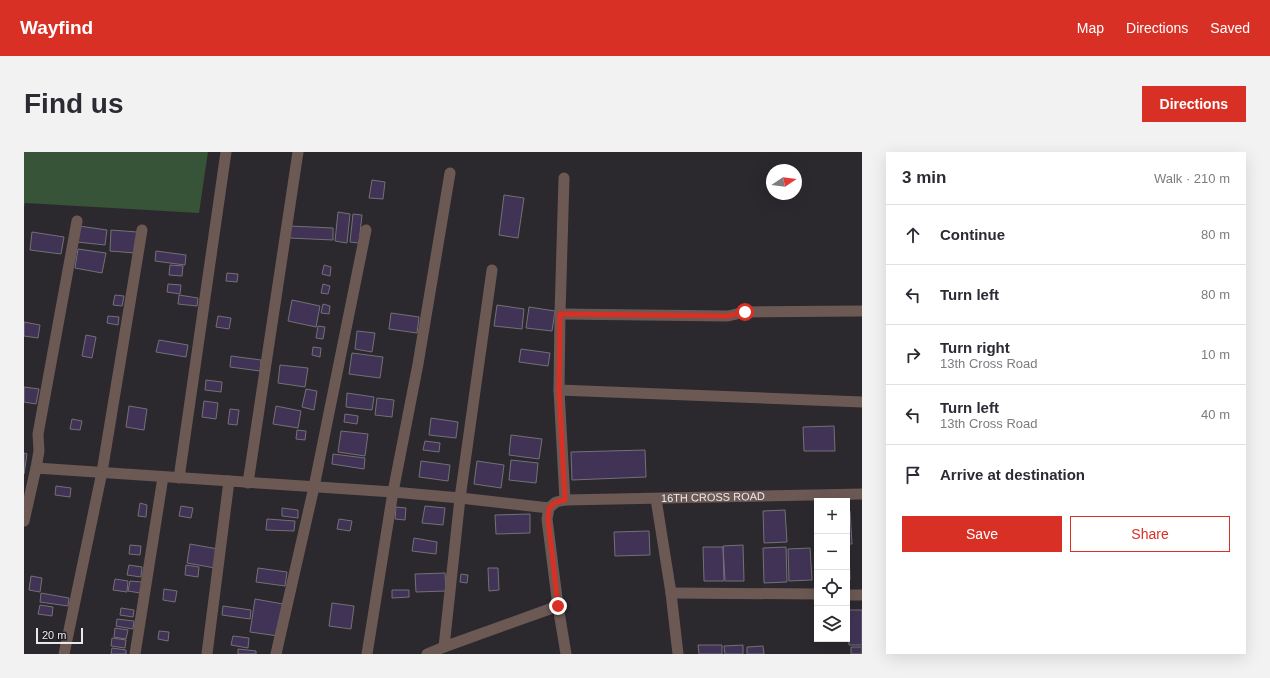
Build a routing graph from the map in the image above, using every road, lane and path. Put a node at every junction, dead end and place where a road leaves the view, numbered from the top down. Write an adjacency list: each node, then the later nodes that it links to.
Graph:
1 (226, 152): 16 (street)
2 (298, 152): 18 (street)
3 (450, 173): 20 (street)
4 (564, 178): 10 (street)
5 (77, 221): 13 (street)
6 (142, 230): 14 (street)
7 (366, 230): 19 (street)
8 (492, 270): 23 (street)
9 (862, 311): 10 (street)
10 (560, 314): 11 (street)
11 (559, 390): 12 (street); 25 (street)
12 (862, 402)
13 (36, 468): 14 (street); 21 (street)
14 (102, 472): 15 (street); 34 (street)
15 (163, 477): 16 (street); 35 (street)
16 (179, 478): 17 (street)
17 (229, 481): 18 (street); 36 (street)
18 (248, 482): 19 (street)
19 (314, 487): 20 (street); 37 (street)
20 (393, 492): 23 (street); 38 (street)
21 (27, 493): 27 (street)
22 (862, 494): 24 (street, 16TH CROSS ROAD)
23 (460, 498): 26 (street); 33 (street)
24 (656, 499): 25 (street, 16TH CROSS ROAD); 28 (street)
25 (565, 500): 26 (street)
26 (549, 508): 32 (street)
27 (24, 521)
28 (672, 593): 29 (street); 41 (street)
29 (814, 594)
30 (850, 595): 31 (street)
31 (862, 595)
32 (558, 606): 33 (street); 40 (street)
33 (444, 647): 39 (street)
34 (64, 654)
35 (135, 654)
36 (207, 654)
37 (276, 654)
38 (367, 654)
39 (426, 654)
40 (566, 654)
41 (678, 654)

